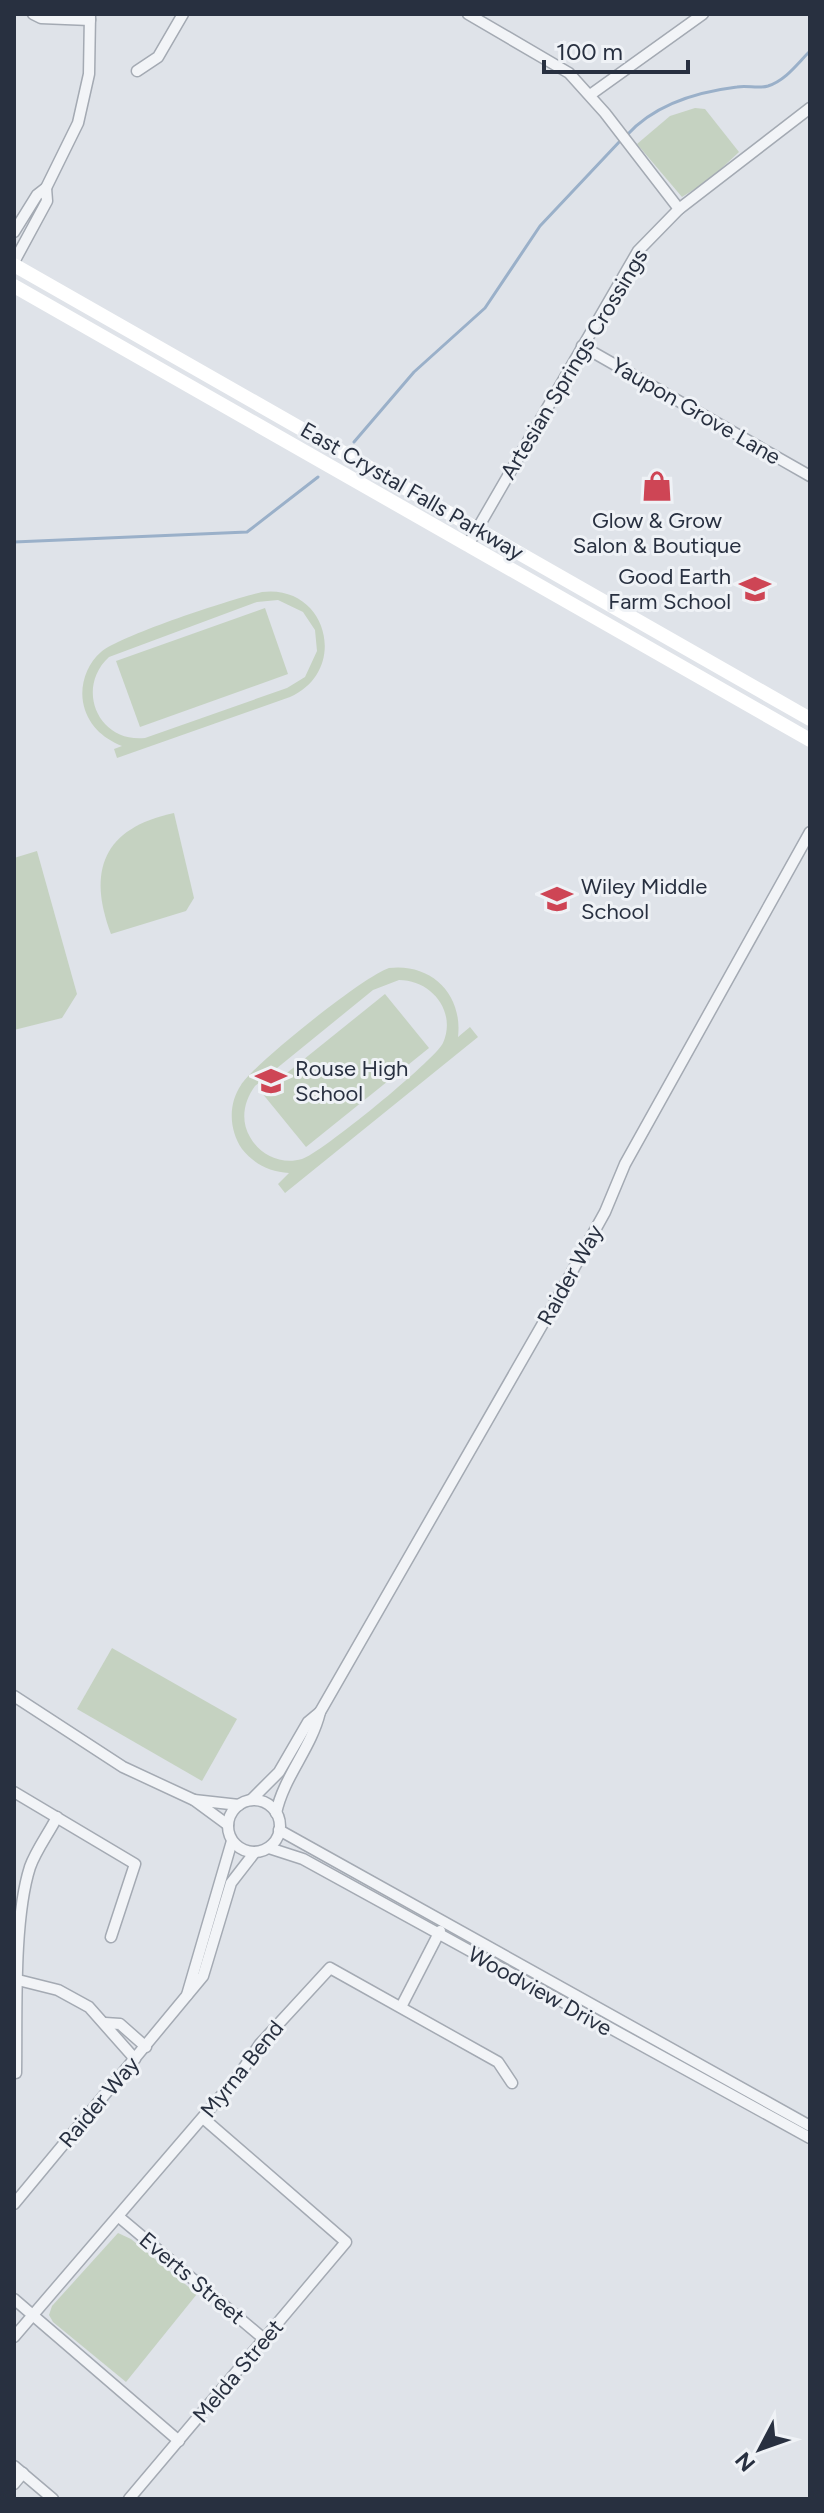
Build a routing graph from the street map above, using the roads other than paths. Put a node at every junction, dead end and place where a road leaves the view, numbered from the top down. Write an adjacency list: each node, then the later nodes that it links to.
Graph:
1 (33, 14): 5 (street)
2 (183, 14): 6 (street)
3 (468, 14): 7 (street)
4 (703, 14): 7 (street)
5 (90, 17): 9 (street)
6 (137, 71)
7 (590, 95): 10 (street)
8 (810, 108): 10 (street, Artesian Springs Crossings)
9 (46, 188): 11 (street); 12 (street)
10 (679, 209): 14 (street, Artesian Springs Crossings)
11 (14, 232)
12 (14, 263): 15 (main road, East Crystal Falls Parkway)
13 (14, 286): 16 (main road, East Crystal Falls Parkway)
14 (582, 346): 17 (street, Yaupon Grove Lane); 18 (street, Artesian Springs Crossings)
15 (286, 419): 16 (main road); 18 (main road, East Crystal Falls Parkway)
16 (280, 438): 19 (main road, East Crystal Falls Parkway)
17 (810, 476)
18 (477, 528): 19 (street, Artesian Springs Crossings); 20 (main road, East Crystal Falls Parkway)
19 (468, 545): 21 (main road, East Crystal Falls Parkway)
20 (661, 633): 21 (main road); 22 (main road, East Crystal Falls Parkway)
21 (652, 649): 23 (main road, East Crystal Falls Parkway)
22 (810, 719)
23 (810, 740)
24 (810, 832): 26 (street, Raider Way)
25 (14, 1696): 28 (street)
26 (320, 1712): 29 (street, Raider Way); 31 (street, Raider Way)
27 (14, 1792): 32 (street)
28 (194, 1800): 30 (street); 33 (street)
29 (251, 1800): 30 (street); 31 (street)
30 (239, 1805): 33 (street)
31 (276, 1813): 34 (street)
32 (57, 1817): 40 (street); 41 (street)
33 (228, 1825): 35 (street)
34 (279, 1830): 36 (street); 38 (street, Woodview Drive)
35 (232, 1841): 37 (street); 42 (street, Raider Way)
36 (269, 1848): 37 (street); 39 (street, Woodview Drive)
37 (255, 1852): 42 (street, Raider Way)
38 (445, 1923): 39 (street); 50 (street, Woodview Drive)
39 (438, 1935): 43 (street); 51 (street, Woodview Drive)
40 (111, 1937)
41 (16, 1979): 44 (street); 47 (street)
42 (185, 2001): 45 (street, Raider Way)
43 (401, 2007): 48 (street, Myrna Bend); 49 (street, Myrna Bend)
44 (105, 2023): 45 (street); 46 (street)
45 (146, 2047): 46 (street, Raider Way)
46 (135, 2059): 52 (street, Raider Way)
47 (16, 2073)
48 (512, 2083)
49 (203, 2118): 53 (street, Myrna Bend); 57 (street, Melda Street)
50 (810, 2126)
51 (810, 2138)
52 (14, 2204)
53 (119, 2217): 55 (street, Myrna Bend); 57 (street, Everts Street)
54 (14, 2299): 55 (street)
55 (33, 2315): 56 (street, Myrna Bend); 58 (street)
56 (14, 2337)
57 (264, 2339): 58 (street, Melda Street)
58 (179, 2441): 62 (street, Melda Street)
59 (18, 2470): 60 (street); 61 (street)
60 (14, 2484)
61 (53, 2499)
62 (129, 2499)

